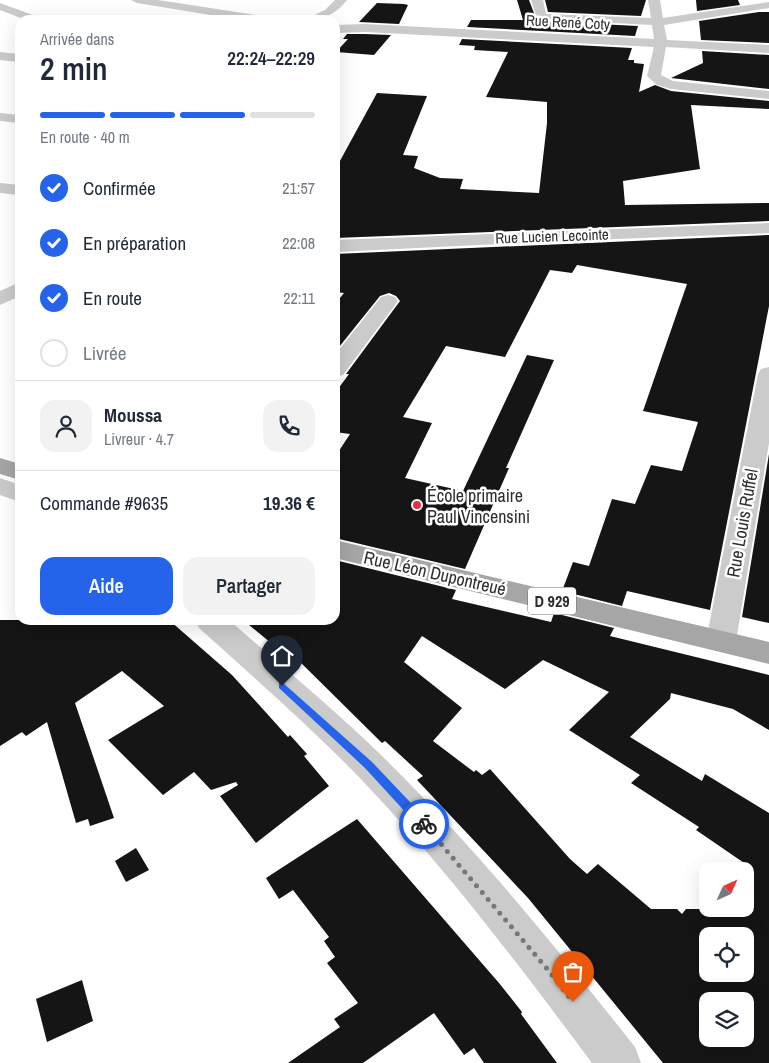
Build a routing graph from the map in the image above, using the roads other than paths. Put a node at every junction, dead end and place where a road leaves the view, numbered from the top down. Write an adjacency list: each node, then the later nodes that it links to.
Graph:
1 (137, 0): 11 (street)
2 (219, 0): 11 (street)
3 (340, 0): 14 (street)
4 (537, 0): 15 (street)
5 (654, 0): 15 (street)
6 (16, 1): 7 (street)
7 (0, 2)
8 (761, 3): 9 (street); 15 (street)
9 (769, 5)
10 (0, 6): 12 (street)
11 (204, 11): 13 (street)
12 (24, 15)
13 (231, 15)
14 (335, 15)
15 (658, 22): 17 (street)
16 (340, 23): 17 (street, Rue René Coty)
17 (661, 43): 18 (street, Rue René Coty); 21 (street)
18 (769, 49)
19 (0, 56): 20 (street)
20 (15, 58)
21 (769, 95)
22 (0, 117): 23 (street)
23 (15, 118)
24 (0, 188): 25 (street)
25 (15, 190)
26 (769, 228): 27 (street, Rue Lucien Lecointe)
27 (340, 246)
28 (15, 291): 29 (street)
29 (0, 299)
30 (388, 301): 31 (street)
31 (340, 363)
32 (769, 374): 39 (street, Rue Louis Ruffel)
33 (0, 466): 34 (main road)
34 (15, 470)
35 (0, 486): 36 (street)
36 (15, 492)
37 (340, 550): 39 (main road, Rue Léon Dupontreué / D 929)
38 (215, 625): 41 (street)
39 (721, 641): 40 (main road, Rue Léon Dupontreué / D 929)
40 (769, 652)
41 (619, 1063)

